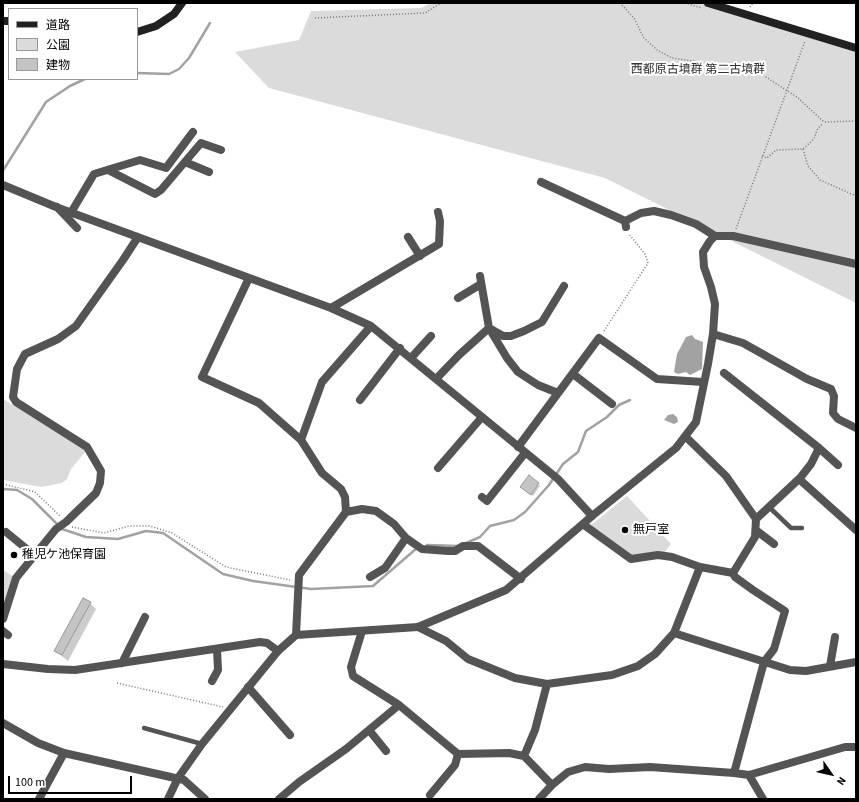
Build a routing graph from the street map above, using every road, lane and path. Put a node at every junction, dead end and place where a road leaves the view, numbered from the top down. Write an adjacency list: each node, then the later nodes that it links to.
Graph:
1 (182, 3): 8 (main road)
2 (441, 3): 7 (path)
3 (620, 3): 12 (path)
4 (708, 3): 9 (main road)
5 (753, 3): 6 (path)
6 (751, 8)
7 (315, 18)
8 (138, 32)
9 (807, 33): 10 (main road); 16 (path)
10 (856, 48)
11 (856, 121): 12 (path)
12 (824, 122): 14 (path)
13 (194, 132): 18 (street)
14 (803, 149): 16 (path); 22 (path)
15 (221, 150): 17 (street)
16 (762, 156): 29 (path)
17 (185, 162): 18 (street); 19 (street)
18 (108, 170): 24 (street)
19 (209, 172)
20 (541, 182): 26 (street)
21 (3, 185): 23 (street)
22 (856, 196)
23 (56, 207): 24 (street); 27 (street)
24 (72, 211): 30 (street)
25 (438, 212): 32 (street)
26 (625, 224): 28 (street); 44 (path)
27 (77, 228)
28 (715, 236): 29 (street); 42 (street)
29 (733, 236): 33 (street)
30 (138, 237): 35 (street); 70 (street)
31 (408, 237): 32 (street)
32 (420, 256): 39 (street)
33 (856, 264)
34 (480, 276): 36 (street)
35 (249, 278): 39 (street); 57 (street)
36 (482, 284): 38 (street); 41 (street)
37 (564, 286): 41 (street)
38 (458, 298)
39 (331, 308): 40 (street)
40 (370, 326): 45 (street); 57 (street)
41 (489, 328): 49 (street); 51 (street)
42 (713, 334): 50 (street); 55 (street)
43 (431, 336): 46 (street)
44 (599, 338): 48 (street); 50 (street)
45 (400, 348): 46 (street); 52 (street)
46 (411, 358): 49 (street)
47 (724, 373): 59 (street)
48 (573, 374): 51 (street); 53 (street)
49 (436, 379): 54 (street)
50 (703, 382): 56 (street)
51 (558, 393): 58 (street)
52 (360, 400)
53 (612, 404)
54 (482, 417): 58 (street); 62 (street)
55 (856, 428)
56 (686, 437): 68 (street); 69 (street)
57 (301, 440): 67 (street)
58 (518, 447): 60 (street)
59 (819, 448): 61 (street); 63 (street)
60 (525, 453): 65 (street); 68 (street)
61 (838, 465)
62 (438, 468)
63 (799, 479): 66 (street); 73 (street)
64 (3, 484): 70 (path)
65 (482, 497)
66 (769, 507): 69 (street); 72 (lane)
67 (346, 512): 76 (street); 83 (street)
68 (592, 516): 71 (street)
69 (756, 519): 74 (street)
70 (65, 522): 78 (street); 83 (path)
71 (584, 525): 79 (street); 82 (street)
72 (802, 528)
73 (856, 530)
74 (757, 531): 77 (street); 80 (street)
75 (6, 532): 78 (street)
76 (409, 541): 81 (street); 82 (street)
77 (774, 544)
78 (34, 554): 85 (street)
79 (700, 567): 80 (street); 88 (street)
80 (733, 573): 93 (street)
81 (370, 577)
82 (521, 579): 86 (street)
83 (298, 586): 89 (street)
84 (145, 617): 95 (street)
85 (3, 619)
86 (418, 627): 87 (street); 100 (street)
87 (362, 631): 89 (street); 102 (street)
88 (674, 633): 93 (street); 100 (street)
89 (296, 635): 92 (street)
90 (835, 637): 97 (street)
91 (217, 649): 92 (street); 95 (street); 98 (street)
92 (278, 651): 101 (street)
93 (764, 662): 97 (street); 114 (street)
94 (856, 662): 97 (street)
95 (122, 663): 96 (street)
96 (3, 664)
97 (830, 666)
98 (212, 681)
99 (117, 683): 103 (path)
100 (548, 684): 113 (street)
101 (248, 687): 103 (street); 107 (street)
102 (399, 705): 106 (street); 112 (street)
103 (231, 709): 108 (street)
104 (3, 722): 111 (street)
105 (144, 728): 108 (lane)
106 (369, 730): 110 (street); 122 (street)
107 (290, 736)
108 (202, 744): 116 (street)
109 (856, 747): 115 (street)
110 (386, 751)
111 (64, 754): 116 (street); 119 (street)
112 (458, 754): 113 (street); 118 (street)
113 (524, 756): 117 (street)
114 (734, 773): 115 (street); 117 (street)
115 (749, 775): 124 (street)
116 (178, 778): 120 (street); 121 (street)
117 (552, 784): 123 (street)
118 (430, 798)
119 (39, 799)
120 (168, 799)
121 (205, 799)
122 (279, 799)
123 (539, 799)
124 (763, 799)

